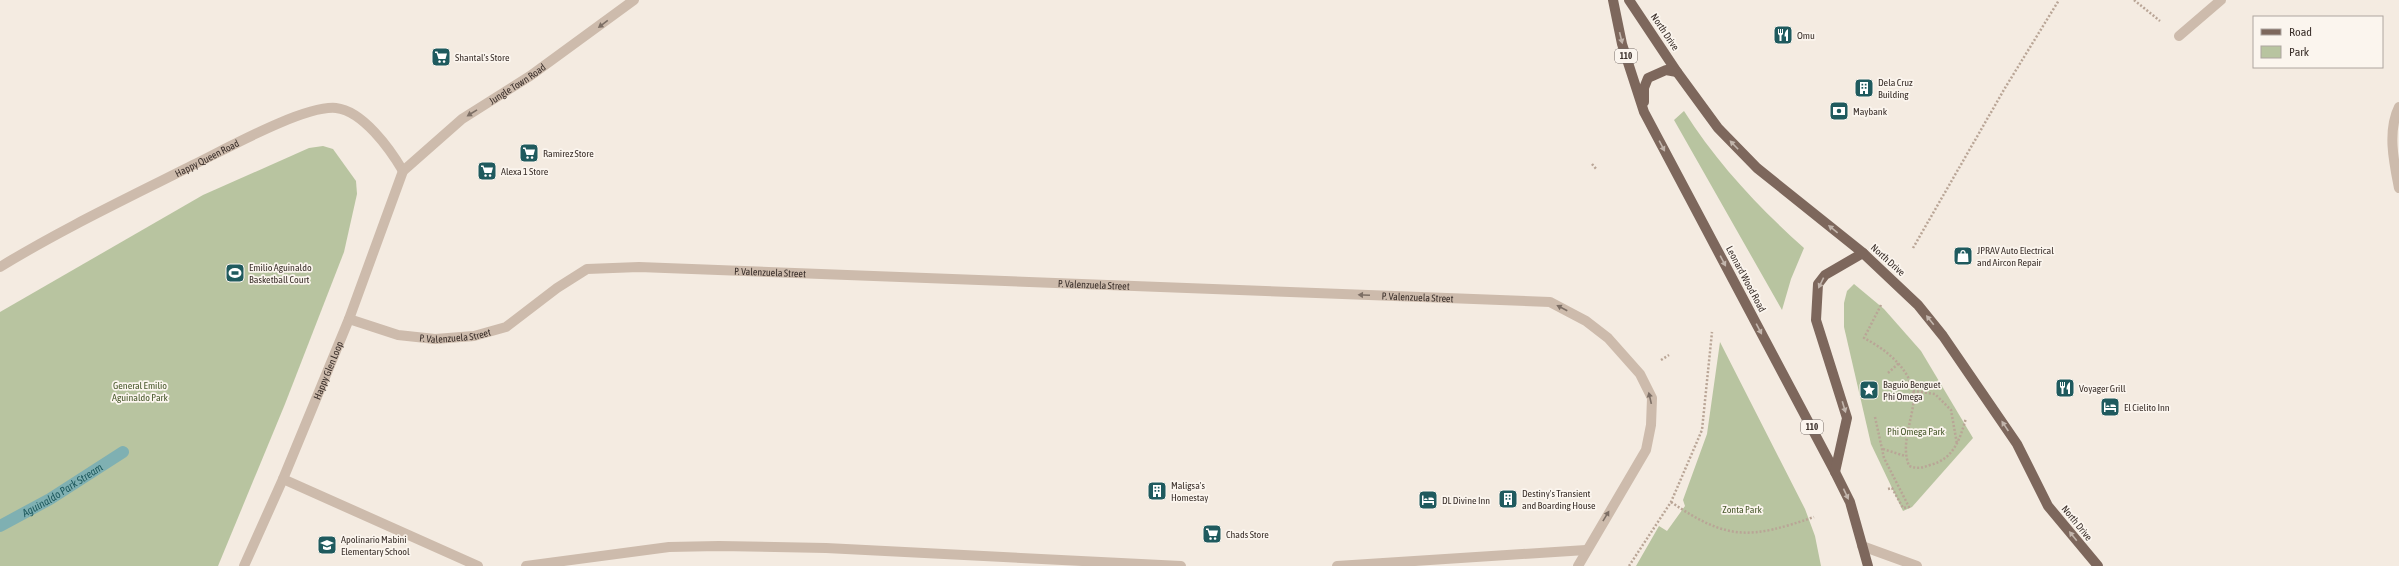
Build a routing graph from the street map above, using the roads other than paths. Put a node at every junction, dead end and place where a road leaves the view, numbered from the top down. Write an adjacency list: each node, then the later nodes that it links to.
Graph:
1 (634, 0): 9 (street, Jungle Town Road, one-way to 9)
2 (1613, 0): 8 (main road, Leonard Wood Road / 110, one-way to 8)
3 (1629, 0): 6 (main road, North Drive)
4 (2221, 0): 5 (street)
5 (2179, 36)
6 (1677, 72): 8 (main road); 11 (main road, North Drive, one-way to 6)
7 (2399, 107): 10 (street)
8 (1644, 112): 14 (main road, Leonard Wood Road / 110, one-way to 14)
9 (402, 171): 12 (street, Happy Queen Road); 13 (street, Happy Glen Loop)
10 (2399, 188)
11 (1863, 253): 14 (main road, one-way to 14); 26 (main road, North Drive, one-way to 11)
12 (0, 267)
13 (349, 320): 15 (street, Happy Glen Loop); 17 (street, P. Valenzuela Street, one-way to 13)
14 (1835, 472): 16 (main road, Leonard Wood Road / 110, one-way to 16)
15 (283, 479): 18 (street, Happy Glen Loop); 19 (street)
16 (1862, 546): 24 (main road, Leonard Wood Road / 110); 25 (street)
17 (1586, 550): 22 (street); 23 (street, P. Valenzuela Street)
18 (244, 566)
19 (478, 566)
20 (526, 566): 21 (street)
21 (1181, 566)
22 (1337, 566)
23 (1578, 566)
24 (1868, 566)
25 (1917, 566)
26 (2098, 566)

